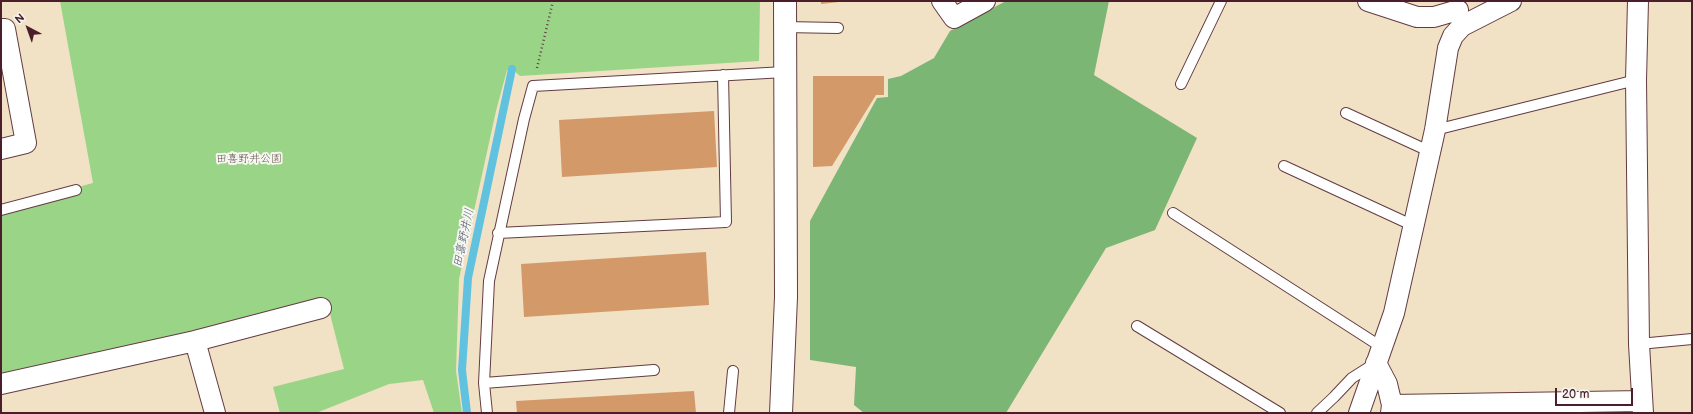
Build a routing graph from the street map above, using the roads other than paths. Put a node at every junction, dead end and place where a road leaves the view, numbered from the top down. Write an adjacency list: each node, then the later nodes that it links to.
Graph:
1 (785, 1): 9 (street)
2 (942, 1): 3 (street)
3 (985, 1)
4 (1221, 1): 15 (lane)
5 (1368, 1): 8 (street)
6 (1511, 1): 8 (street)
7 (1638, 1): 14 (street)
8 (1459, 12): 17 (street)
9 (784, 27): 10 (lane); 12 (street)
10 (838, 28)
11 (1, 29): 18 (street)
12 (785, 72): 13 (lane); 41 (street)
13 (723, 75): 25 (lane); 25 (lane)
14 (1636, 80): 17 (lane); 30 (street)
15 (1181, 84)
16 (1346, 113): 19 (lane)
17 (1435, 130): 19 (street)
18 (1, 150)
19 (1431, 152): 24 (street)
20 (1284, 166): 24 (lane)
21 (76, 190): 22 (lane)
22 (1, 210)
23 (1173, 213): 31 (lane)
24 (1414, 226): 31 (street)
25 (498, 233): 34 (lane)
26 (321, 308): 29 (street)
27 (1138, 326): 42 (lane)
28 (1692, 339): 30 (lane)
29 (195, 341): 35 (street); 38 (street)
30 (1639, 344): 36 (street)
31 (1379, 355): 37 (street); 43 (lane); 44 (street)
32 (654, 370): 34 (lane)
33 (733, 371): 40 (lane)
34 (484, 383): 39 (lane)
35 (1, 384)
36 (1642, 407): 37 (street)
37 (1392, 409)
38 (215, 413)
39 (487, 413)
40 (729, 413)
41 (781, 413)
42 (1280, 413)
43 (1317, 413)
44 (1359, 413)

